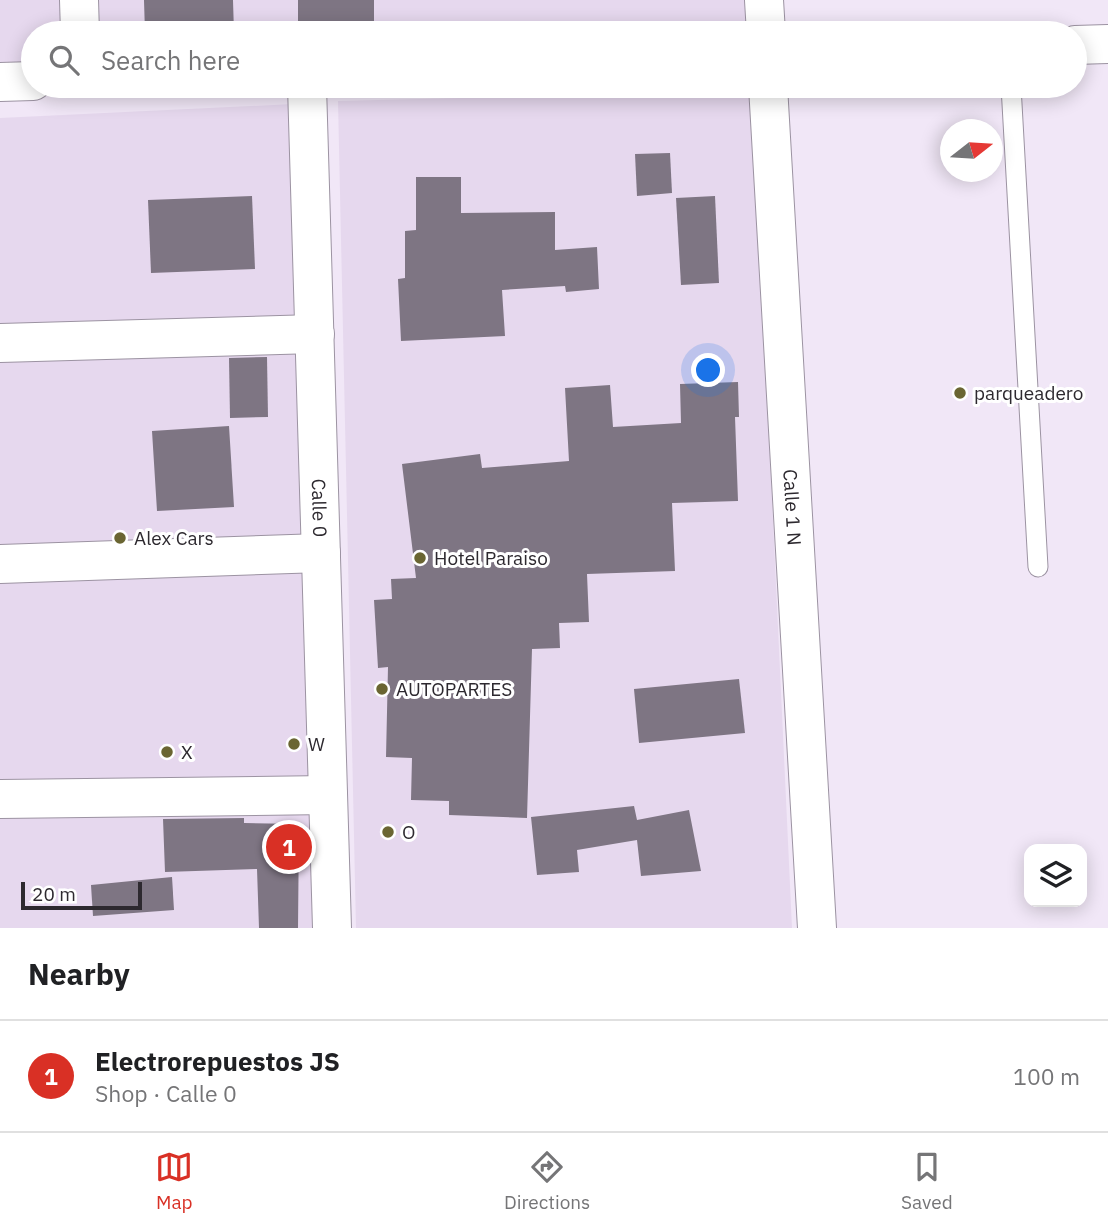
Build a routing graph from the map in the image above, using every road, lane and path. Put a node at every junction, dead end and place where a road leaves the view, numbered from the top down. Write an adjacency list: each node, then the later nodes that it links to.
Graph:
1 (79, 0): 3 (street)
2 (764, 0): 4 (street)
3 (80, 21)
4 (765, 21)
5 (1108, 44): 6 (street)
6 (1087, 45)
7 (21, 81): 8 (street)
8 (0, 82)
9 (307, 98): 12 (street, Calle 0)
10 (769, 98): 20 (street, Calle 1 N)
11 (1012, 98): 16 (lane)
12 (315, 334): 13 (street); 14 (street, Calle 0)
13 (0, 344)
14 (321, 553): 15 (street); 17 (street, Calle 0)
15 (0, 564)
16 (1038, 567)
17 (328, 795): 18 (street); 19 (street, Calle 0)
18 (0, 799)
19 (332, 928)
20 (817, 928)

